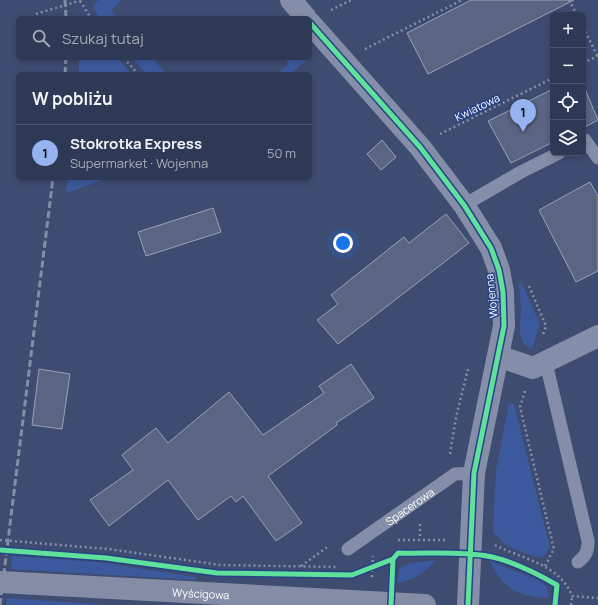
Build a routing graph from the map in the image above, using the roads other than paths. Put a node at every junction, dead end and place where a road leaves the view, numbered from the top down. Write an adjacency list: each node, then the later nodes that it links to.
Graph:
1 (291, 0): 2 (street)
2 (304, 16)
3 (319, 18): 7 (street, Wojenna)
4 (586, 143): 6 (lane)
5 (553, 156): 7 (lane)
6 (598, 158)
7 (464, 205): 9 (street, Wojenna)
8 (598, 336): 10 (street)
9 (498, 356): 10 (street); 11 (street, Wojenna)
10 (546, 363): 13 (lane)
11 (474, 473): 12 (lane, Spacerowa); 16 (street, Wojenna)
12 (348, 549)
13 (578, 562)
14 (0, 582): 15 (main road, Wyścigowa)
15 (425, 605)
16 (468, 605)

